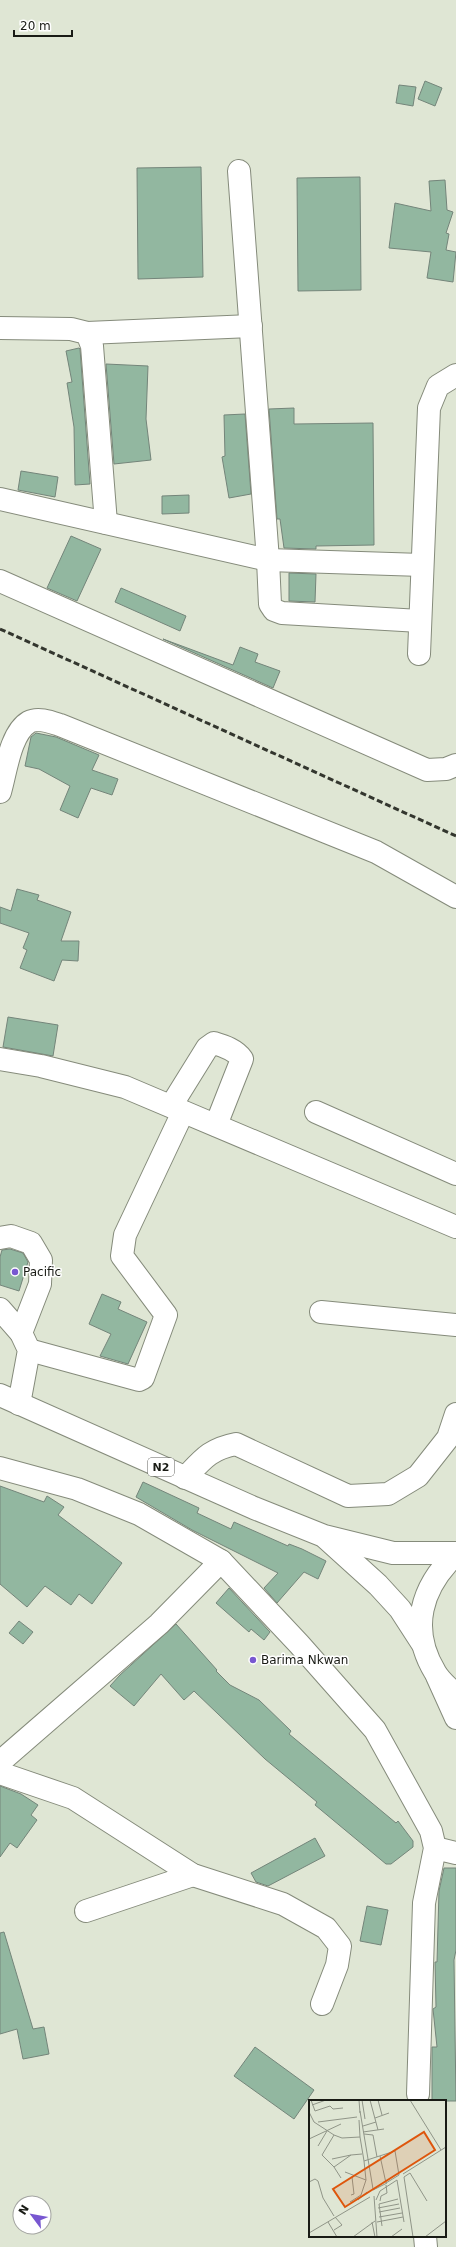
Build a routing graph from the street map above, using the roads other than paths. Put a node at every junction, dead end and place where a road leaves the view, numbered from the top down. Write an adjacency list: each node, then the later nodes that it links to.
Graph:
1 (239, 171): 2 (main road)
2 (251, 326): 4 (main road); 8 (main road)
3 (0, 328): 4 (main road)
4 (87, 333): 7 (main road)
5 (456, 375): 9 (main road)
6 (0, 499): 7 (main road)
7 (106, 523): 8 (main road)
8 (268, 560): 9 (main road); 11 (main road)
9 (422, 565): 11 (main road)
10 (0, 581): 13 (main road)
11 (420, 620): 12 (main road)
12 (419, 654)
13 (456, 765)
14 (0, 792): 15 (main road)
15 (456, 897)
16 (0, 1059): 17 (main road)
17 (177, 1109): 19 (main road); 19 (main road); 26 (main road)
18 (316, 1112): 20 (main road)
19 (216, 1125): 21 (main road)
20 (456, 1174)
21 (456, 1227)
22 (0, 1238): 26 (main road)
23 (0, 1309): 26 (main road)
24 (321, 1312): 25 (main road)
25 (456, 1326)
26 (25, 1342): 27 (main road)
27 (10, 1400): 30 (main road, N2)
28 (456, 1414): 30 (main road)
29 (0, 1468): 33 (main road)
30 (185, 1478): 31 (main road, N2)
31 (324, 1536): 32 (main road, N2); 34 (main road, N2)
32 (456, 1554): 34 (main road, N2)
33 (221, 1561): 38 (main road); 40 (main road)
34 (423, 1644): 35 (main road, N2)
35 (435, 1673): 36 (main road, N2); 37 (main road)
36 (456, 1695)
37 (456, 1718)
38 (0, 1762)
39 (0, 1773): 42 (main road)
40 (435, 1848): 41 (main road); 45 (main road)
41 (456, 1853)
42 (193, 1875): 43 (main road); 44 (main road)
43 (86, 1911)
44 (322, 2004)
45 (418, 2094)
46 (425, 2237): 47 (main road)
47 (426, 2247)

